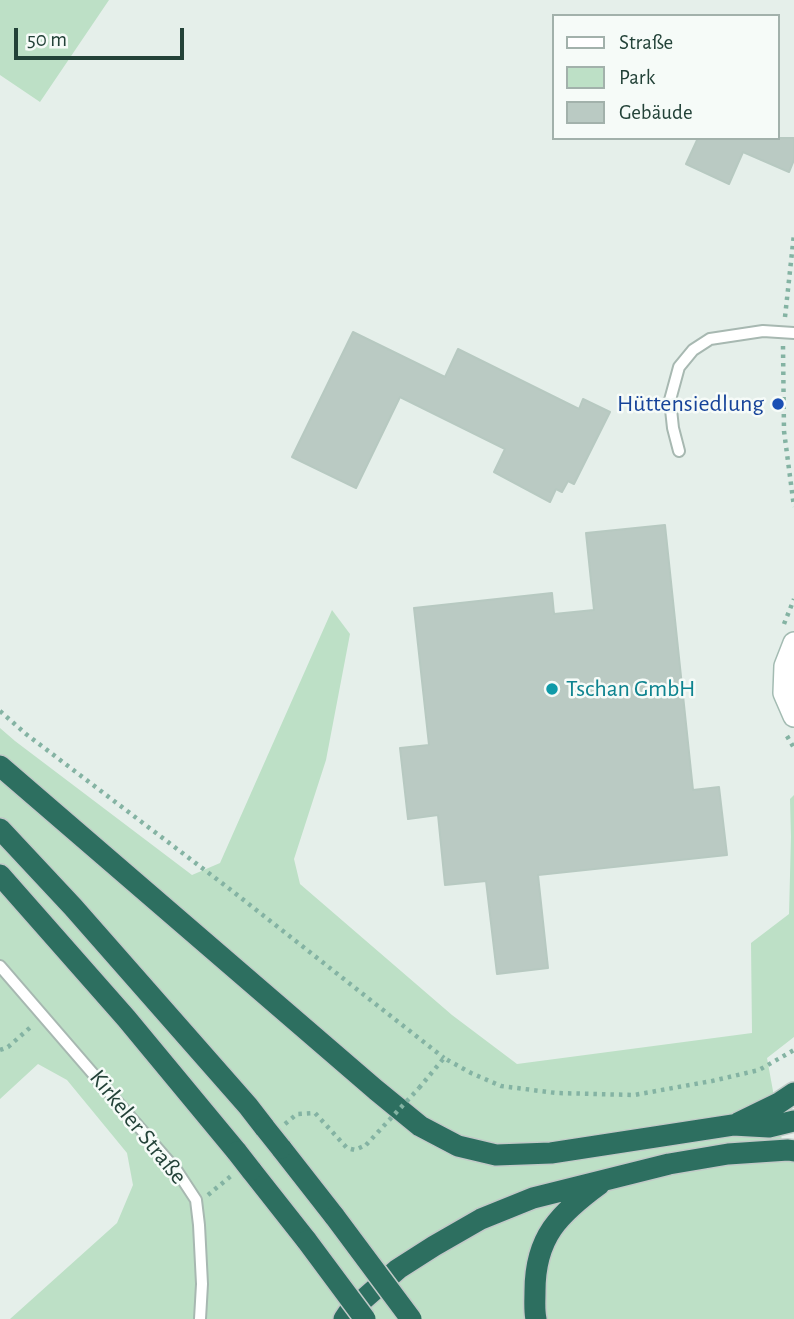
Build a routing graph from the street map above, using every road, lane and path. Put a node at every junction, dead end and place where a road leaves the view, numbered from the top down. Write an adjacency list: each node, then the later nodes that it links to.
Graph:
1 (794, 234): 2 (path)
2 (789, 333): 3 (lane); 4 (path)
3 (679, 451)
4 (794, 507)
5 (794, 643): 7 (main road)
6 (0, 711): 15 (path)
7 (794, 716)
8 (0, 766): 18 (highway)
9 (0, 829): 25 (highway, bridge)
10 (0, 875): 24 (highway, bridge)
11 (0, 965): 12 (lane, Kirkeler Straße)
12 (44, 1015): 14 (path); 22 (lane, Kirkeler Straße)
13 (794, 1049): 15 (path)
14 (0, 1050)
15 (444, 1058): 19 (path, bridge)
16 (794, 1093): 18 (highway)
17 (794, 1121): 18 (highway)
18 (733, 1125)
19 (366, 1145)
20 (794, 1151): 21 (highway)
21 (608, 1178): 23 (highway); 26 (highway)
22 (200, 1319)
23 (344, 1319)
24 (365, 1319)
25 (411, 1319)
26 (536, 1319)

